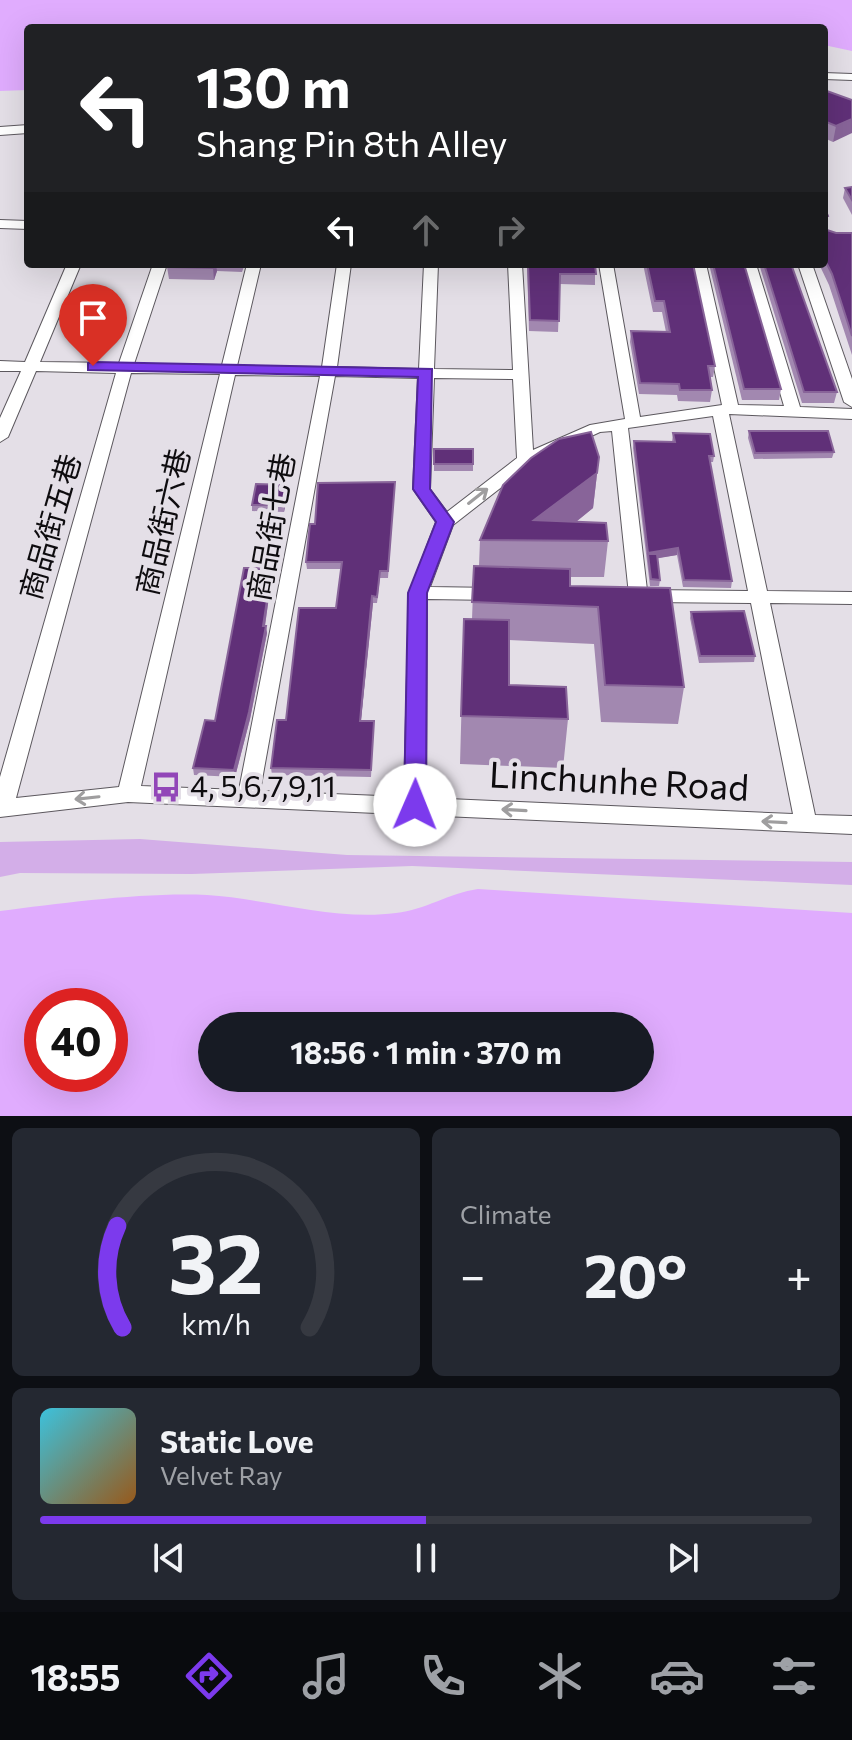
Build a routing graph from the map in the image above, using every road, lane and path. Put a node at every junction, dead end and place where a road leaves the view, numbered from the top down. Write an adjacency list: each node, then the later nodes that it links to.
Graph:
1 (828, 76): 2 (street)
2 (852, 77)
3 (24, 129): 4 (street)
4 (0, 131)
5 (24, 225): 6 (street)
6 (2, 228)
7 (72, 268): 18 (street)
8 (159, 268): 19 (street, 商品街五巷)
9 (253, 268): 20 (street, 商品街六巷)
10 (343, 268): 21 (street, 商品街七巷)
11 (431, 268): 22 (street)
12 (515, 268): 23 (street)
13 (607, 268): 27 (street)
14 (700, 268): 24 (street)
15 (750, 268): 26 (street)
16 (806, 268): 25 (street)
17 (0, 366): 18 (street)
18 (30, 366): 19 (street); 29 (street)
19 (125, 367): 20 (street); 39 (street, 商品街五巷)
20 (229, 367): 21 (street); 36 (street, 商品街六巷)
21 (329, 370): 22 (street); 37 (street, 商品街七巷)
22 (426, 372): 23 (street); 31 (street)
23 (521, 375): 30 (street)
24 (726, 409): 26 (street); 27 (street); 34 (street)
25 (850, 410): 26 (street); 28 (street)
26 (793, 411)
27 (626, 423): 30 (street); 34 (street)
28 (852, 433)
29 (0, 437)
30 (525, 460): 31 (street, one-way to 30)
31 (445, 522): 32 (street)
32 (418, 593): 33 (street); 38 (street)
33 (512, 594)
34 (762, 597): 35 (street); 40 (street)
35 (852, 598)
36 (128, 794): 37 (street, Linchunhe Road); 39 (street, Linchunhe Road, one-way to 39)
37 (248, 799): 38 (street, Linchunhe Road)
38 (415, 805): 40 (street, Linchunhe Road, one-way to 38)
39 (1, 808)
40 (806, 824): 41 (street, Linchunhe Road)
41 (852, 825)

